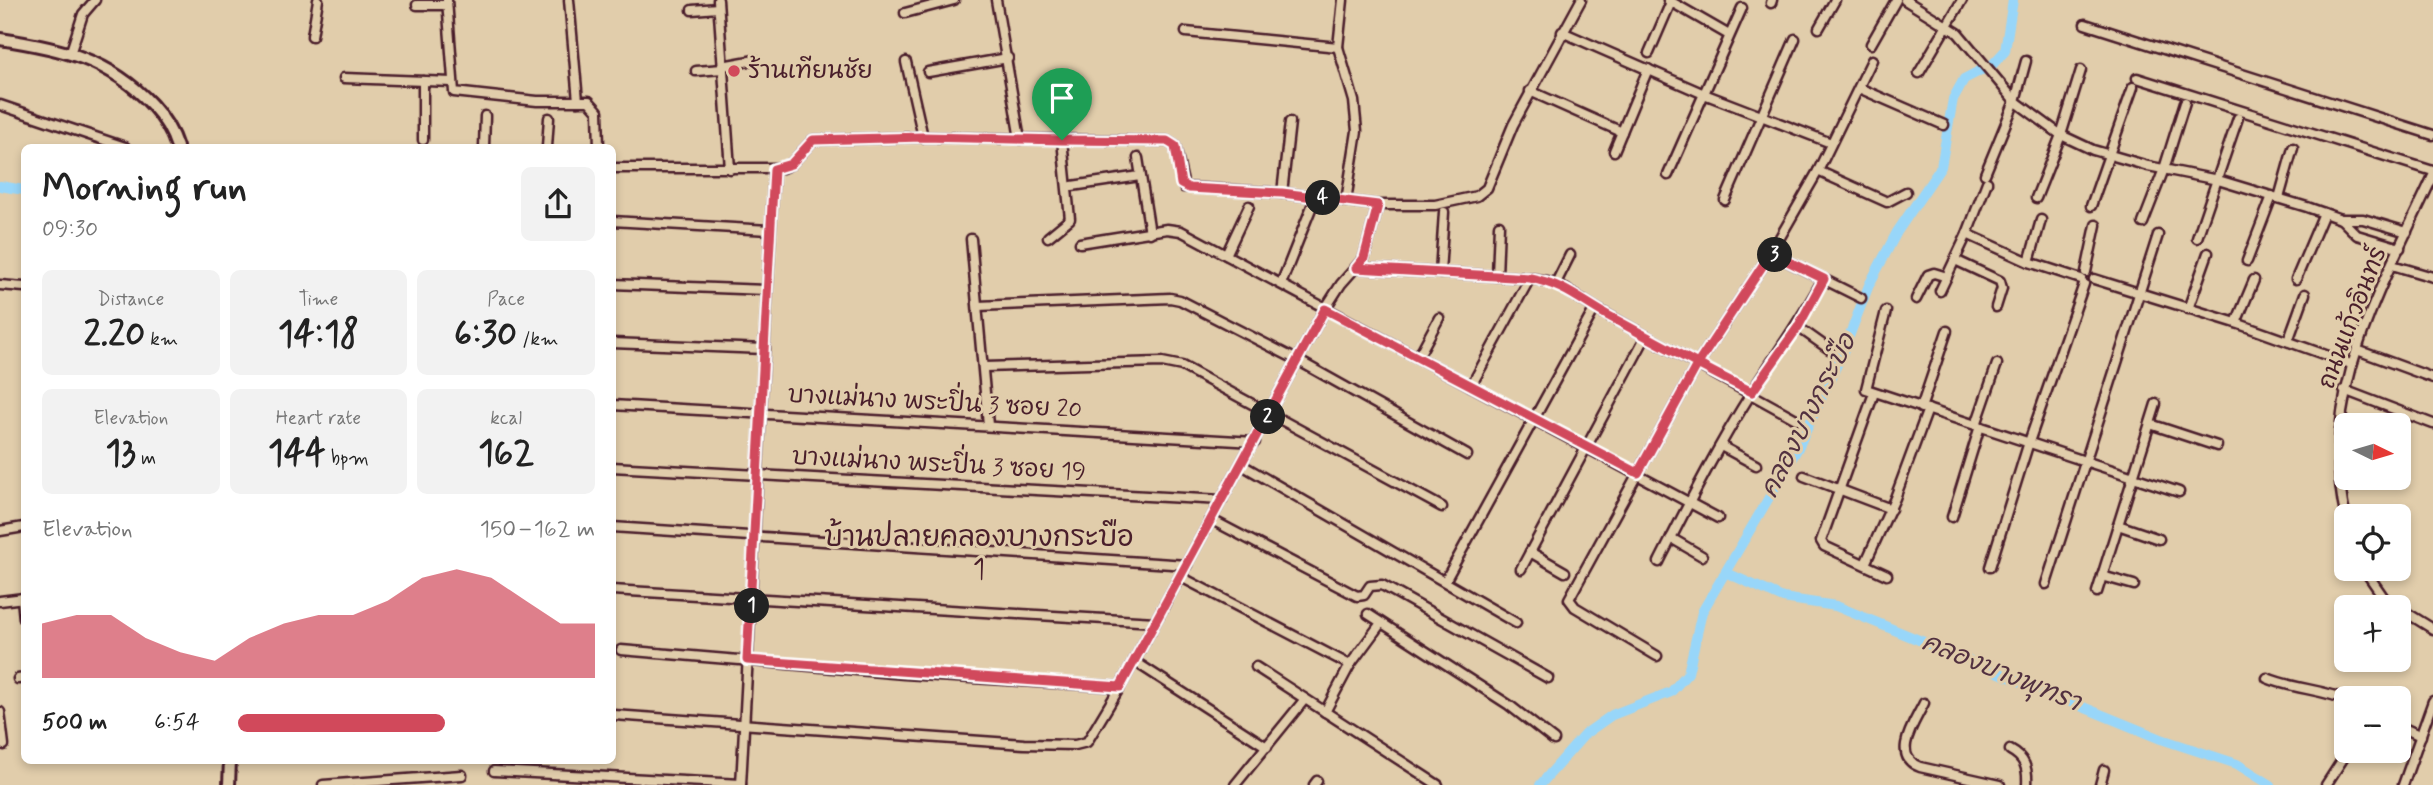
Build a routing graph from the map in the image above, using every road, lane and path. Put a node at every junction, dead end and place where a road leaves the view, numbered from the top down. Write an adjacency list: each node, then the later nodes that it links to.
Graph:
1 (95, 0): 31 (street)
2 (317, 0): 24 (street)
3 (569, 0): 50 (street)
4 (954, 0): 18 (street)
5 (996, 0): 32 (street)
6 (1343, 0): 29 (street)
7 (1581, 0): 23 (street)
8 (1835, 0): 21 (street)
9 (1896, 0): 28 (street)
10 (1905, 0): 20 (street)
11 (1962, 0): 20 (street)
12 (1670, 1): 25 (street); 30 (street)
13 (447, 3): 15 (street); 45 (street)
14 (718, 4): 17 (street); 37 (street)
15 (417, 5)
16 (1742, 8): 25 (street)
17 (692, 10)
18 (905, 13)
19 (2085, 24): 61 (street)
20 (1947, 26): 42 (street); 49 (street)
21 (1819, 28)
22 (1186, 32): 29 (street)
23 (1562, 32): 38 (street); 47 (street)
24 (312, 36)
25 (1728, 36): 48 (street)
26 (0, 39): 31 (street)
27 (1795, 39): 54 (street)
28 (1871, 44)
29 (1338, 47): 92 (street)
30 (1649, 53)
31 (70, 54): 68 (street)
32 (1008, 58): 41 (street); 64 (street)
33 (755, 60): 37 (street)
34 (1872, 60): 46 (street)
35 (2026, 61): 49 (street)
36 (906, 62): 62 (street)
37 (722, 67): 39 (street); 77 (street)
38 (1648, 69): 48 (street); 59 (street)
39 (696, 71)
40 (2081, 71): 60 (street)
41 (928, 72)
42 (1919, 73)
43 (344, 78): 44 (street)
44 (423, 81): 45 (street); 63 (street)
45 (452, 82): 50 (street)
46 (1859, 88): 58 (street); 66 (street)
47 (1530, 91): 59 (street); 93 (street)
48 (1704, 93): 54 (street); 82 (street)
49 (2015, 100): 60 (street); 107 (street)
50 (578, 101): 71 (street)
51 (2185, 102): 79 (street)
52 (0, 105): 67 (street)
53 (485, 116): 69 (street)
54 (1762, 117): 66 (street); 90 (street)
55 (549, 118): 70 (street)
56 (2238, 118): 84 (street)
57 (1290, 122): 87 (street)
58 (1944, 125)
59 (1622, 132): 73 (street)
60 (2061, 135): 74 (street); 89 (street)
61 (2433, 135)
62 (923, 137): 64 (street); 78 (street)
63 (423, 139)
64 (1020, 139): 65 (street)
65 (1062, 140): 87 (street); 109 (street)
66 (1831, 143): 80 (street)
67 (116, 144)
68 (176, 144)
69 (484, 144)
70 (547, 144)
71 (599, 144)
72 (2293, 148): 88 (street)
73 (1614, 151)
74 (2111, 155): 79 (street); 81 (street); 95 (street)
75 (1138, 158): 83 (street)
76 (616, 168): 77 (street)
77 (730, 169): 78 (street)
78 (774, 169): 104 (street)
79 (2164, 169): 84 (street); 101 (street)
80 (1818, 171): 86 (street); 114 (street)
81 (2433, 173): 105 (street, ถนนแก้วอินทร์)
82 (1668, 175)
83 (1140, 176): 85 (street); 106 (street)
84 (2218, 180): 88 (street); 110 (street)
85 (1072, 187)
86 (1906, 192)
87 (1282, 193): 92 (street)
88 (2275, 197): 97 (street); 119 (street)
89 (2036, 198)
90 (1725, 200)
91 (1314, 201): 134 (street)
92 (1346, 201): 93 (street)
93 (1378, 205): 122 (street)
94 (1249, 206): 116 (street)
95 (2091, 206)
96 (1444, 212): 123 (street)
97 (2324, 213): 98 (street); 130 (street)
98 (2341, 219): 105 (street); 113 (street)
99 (2041, 220): 120 (street)
100 (616, 221): 104 (street)
101 (2143, 223)
102 (1499, 225): 124 (street)
103 (2096, 225): 128 (street)
104 (769, 230): 137 (street)
105 (2407, 232): 113 (street, ถนนแก้วอินทร์)
106 (1150, 233): 112 (street); 116 (street)
107 (1967, 234): 118 (street); 120 (street)
108 (2158, 234): 139 (street)
109 (1048, 237)
110 (2197, 238)
111 (971, 239): 143 (street)
112 (1080, 243)
113 (2400, 248): 121 (street, ถนนแก้วอินทร์)
114 (1771, 253): 129 (street); 163 (street)
115 (2208, 253): 147 (street)
116 (1226, 255): 134 (street)
117 (1570, 255): 132 (street)
118 (1955, 260): 125 (street); 144 (street)
119 (2246, 261)
120 (2029, 262): 128 (street)
121 (2392, 265): 126 (street); 158 (street, ถนนแก้วอินทร์)
122 (1356, 268): 123 (street); 146 (street)
123 (1440, 273): 124 (street)
124 (1497, 276): 127 (street)
125 (1947, 277): 138 (street); 142 (street)
126 (2433, 277)
127 (1530, 278): 132 (street); 166 (street)
128 (2084, 278): 139 (street); 182 (street)
129 (1824, 279): 141 (street); 151 (street)
130 (2296, 279)
131 (2254, 280): 150 (street)
132 (1556, 283): 145 (street)
133 (616, 284): 137 (street)
134 (1281, 284): 146 (street)
135 (0, 285): 136 (street)
136 (21, 287)
137 (766, 290): 156 (street)
138 (1940, 291)
139 (2139, 293): 147 (street); 187 (street)
140 (2305, 294): 154 (street)
141 (1861, 298)
142 (1916, 299)
143 (978, 306): 160 (street); 164 (street)
144 (1996, 307)
145 (1595, 308): 153 (street); 175 (street)
146 (1325, 309): 159 (street); 160 (street)
147 (2188, 309): 150 (street)
148 (1885, 311): 169 (street)
149 (1439, 318): 159 (street)
150 (2236, 323): 154 (street)
151 (1798, 327): 157 (street); 168 (street)
152 (1947, 331): 172 (street)
153 (1646, 336): 163 (street); 183 (street)
154 (2288, 341): 162 (street)
155 (616, 343): 156 (street)
156 (765, 349): 174 (street)
157 (1829, 349)
158 (2357, 350): 162 (street, ถนนแก้วอินทร์); 165 (street)
159 (1418, 357): 166 (street)
160 (1299, 360): 173 (street); 186 (street)
161 (1997, 364): 180 (street)
162 (2351, 364): 167 (street, ถนนแก้วอินทร์)
163 (1697, 365): 168 (street); 191 (street)
164 (985, 367): 173 (street); 179 (street)
165 (2433, 378)
166 (1471, 386): 175 (street)
167 (2344, 390): 178 (street); 199 (street, ถนนแก้วอินทร์)
168 (1752, 392): 176 (street); 184 (street)
169 (1874, 393): 172 (street); 195 (street)
170 (2156, 404): 177 (street)
171 (616, 405): 174 (street, บางแม่นาง พระปิ่น 3 ซอย 20)
172 (1924, 409): 180 (street); 201 (street)
173 (1270, 412): 181 (street); 200 (street)
174 (763, 413): 179 (street, บางแม่นาง พระปิ่น 3 ซอย 20); 192 (street)
175 (1534, 419): 183 (street); 223 (street)
176 (1796, 419)
177 (2150, 424): 185 (street); 194 (street)
178 (2433, 424)
179 (988, 425): 181 (street, บางแม่นาง พระปิ่น 3 ซอย 20)
180 (1978, 426): 182 (street); 202 (street)
181 (1255, 442): 188 (street)
182 (2029, 442): 187 (street); 217 (street)
183 (1586, 446): 191 (street); 212 (street)
184 (1721, 446): 189 (street); 198 (street)
185 (2217, 446)
186 (1466, 455)
187 (2084, 460): 194 (street); 224 (street)
188 (1242, 465): 197 (street); 223 (street)
189 (1756, 465)
190 (616, 467): 192 (street, บางแม่นาง พระปิ่น 3 ซอย 19)
191 (1638, 473): 198 (street); 238 (street)
192 (758, 474): 197 (street, บางแม่นาง พระปิ่น 3 ซอย 19); 209 (street)
193 (1804, 476): 195 (street)
194 (2132, 476): 196 (street); 205 (street)
195 (1841, 490): 201 (street); 215 (street)
196 (2179, 492)
197 (1222, 500): 204 (street)
198 (1690, 500): 203 (street); 210 (street)
199 (2345, 504)
200 (1442, 507)
201 (1891, 509): 215 (street)
202 (1952, 517)
203 (1718, 518)
204 (1212, 520): 216 (street); 243 (street)
205 (2118, 525): 211 (street); 221 (street)
206 (616, 527): 209 (street)
207 (21, 528): 208 (street)
208 (0, 531)
209 (755, 537): 216 (street); 228 (street)
210 (1671, 538): 213 (street); 214 (street)
211 (2159, 539)
212 (1530, 552): 218 (street); 219 (street)
213 (1702, 556)
214 (1659, 562)
215 (1865, 564): 220 (street)
216 (1187, 565): 222 (street)
217 (1990, 566)
218 (1521, 569)
219 (1565, 572)
220 (1887, 575)
221 (2102, 576): 225 (street); 227 (street)
222 (1181, 577): 233 (street); 241 (street)
223 (1445, 581): 235 (street)
224 (2046, 584)
225 (2134, 585)
226 (616, 590): 228 (street)
227 (2097, 593)
228 (752, 597): 233 (street); 239 (street)
229 (21, 598): 230 (street)
230 (0, 601)
231 (1368, 614): 234 (street)
232 (2411, 615): 236 (street)
233 (1155, 622): 240 (street)
234 (1381, 623): 241 (street); 256 (street)
235 (1516, 623)
236 (2433, 629)
237 (621, 650): 239 (street)
238 (1657, 656)
239 (747, 660): 245 (street); 253 (street)
240 (1135, 661): 245 (street); 258 (street)
241 (1350, 665): 251 (street)
242 (1256, 667): 247 (street)
243 (1548, 678)
244 (2267, 678): 246 (street)
245 (1120, 687): 253 (street)
246 (2334, 695)
247 (1306, 699): 251 (street); 258 (street)
248 (2433, 701): 255 (street)
249 (1924, 703): 270 (street)
250 (0, 712): 257 (street)
251 (1325, 712): 269 (street)
252 (616, 715): 253 (street)
253 (744, 724): 267 (street)
254 (2411, 731): 255 (street)
255 (2421, 736): 274 (street)
256 (1554, 740)
257 (4, 745)
258 (1266, 747): 268 (street)
259 (2010, 750): 271 (street)
260 (2340, 763): 273 (street)
261 (230, 764): 265 (street)
262 (2104, 770): 272 (street)
263 (494, 771): 267 (street)
264 (463, 775): 266 (street)
265 (229, 785)
266 (323, 785)
267 (741, 785)
268 (1235, 785)
269 (1438, 785)
270 (2000, 785)
271 (2026, 785)
272 (2100, 785)
273 (2326, 785)
274 (2403, 785)

